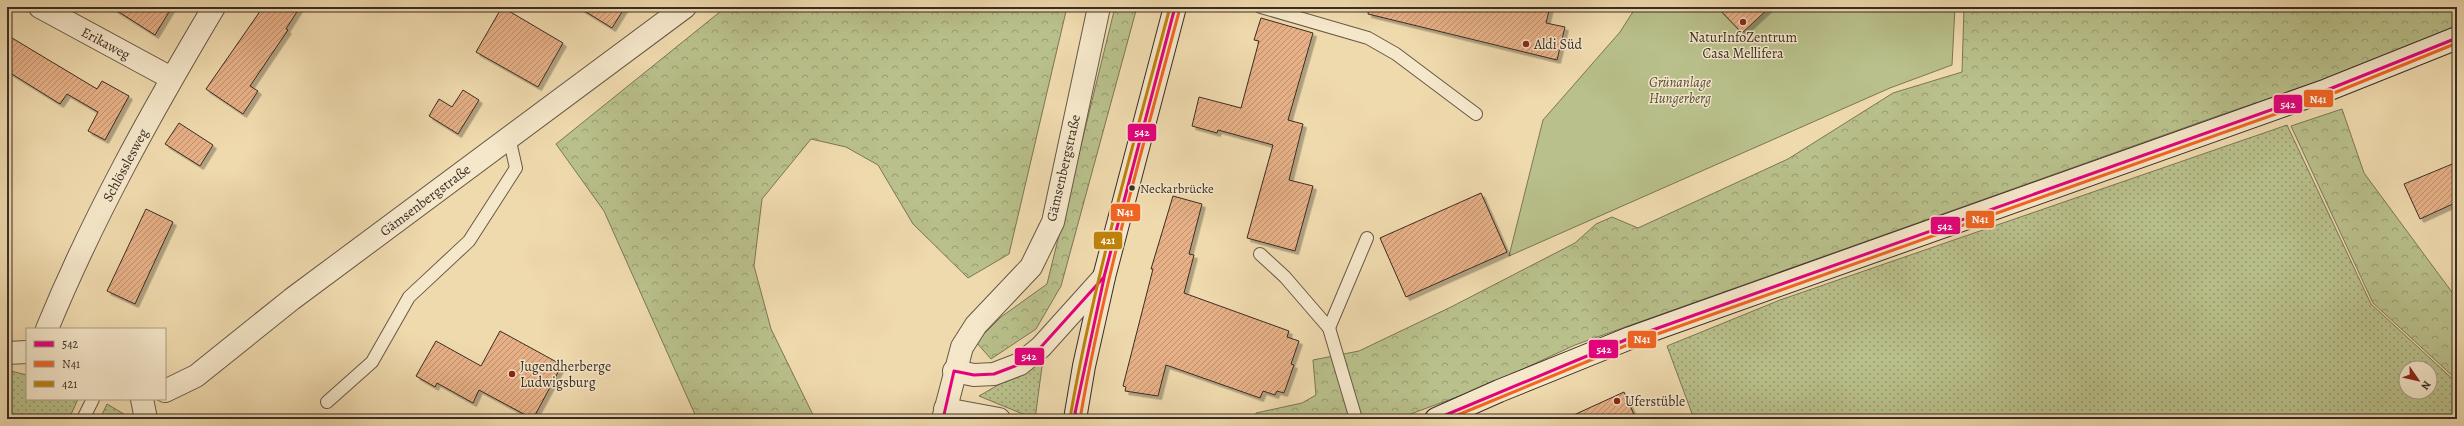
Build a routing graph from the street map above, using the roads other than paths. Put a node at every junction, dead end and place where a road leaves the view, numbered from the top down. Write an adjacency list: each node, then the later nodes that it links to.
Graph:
1 (40, 7): 8 (street, Erikaweg)
2 (214, 7): 8 (street, Schlösslesweg)
3 (685, 7): 10 (street, Gämsenbergstraße)
4 (1099, 7): 18 (street, Gämsenbergstraße)
5 (1176, 7): 13 (street)
6 (1261, 7): 9 (lane)
7 (2457, 38): 29 (street)
8 (172, 78): 14 (street, Schlösslesweg)
9 (1476, 114)
10 (509, 137): 19 (street, Gämsenbergstraße); 22 (lane)
11 (1367, 238): 15 (lane)
12 (1260, 254): 15 (lane)
13 (1104, 277): 18 (street); 24 (street)
14 (47, 328)
15 (1329, 328): 28 (lane)
16 (26, 352): 17 (street)
17 (7, 353)
18 (954, 371): 23 (street, Gämsenbergstraße)
19 (166, 391)
20 (92, 400): 25 (lane)
21 (142, 400): 26 (street)
22 (327, 402)
23 (944, 414): 27 (street, Gämsenbergstraße)
24 (1077, 417)
25 (83, 419)
26 (146, 419)
27 (999, 419)
28 (1356, 419)
29 (1436, 419)

